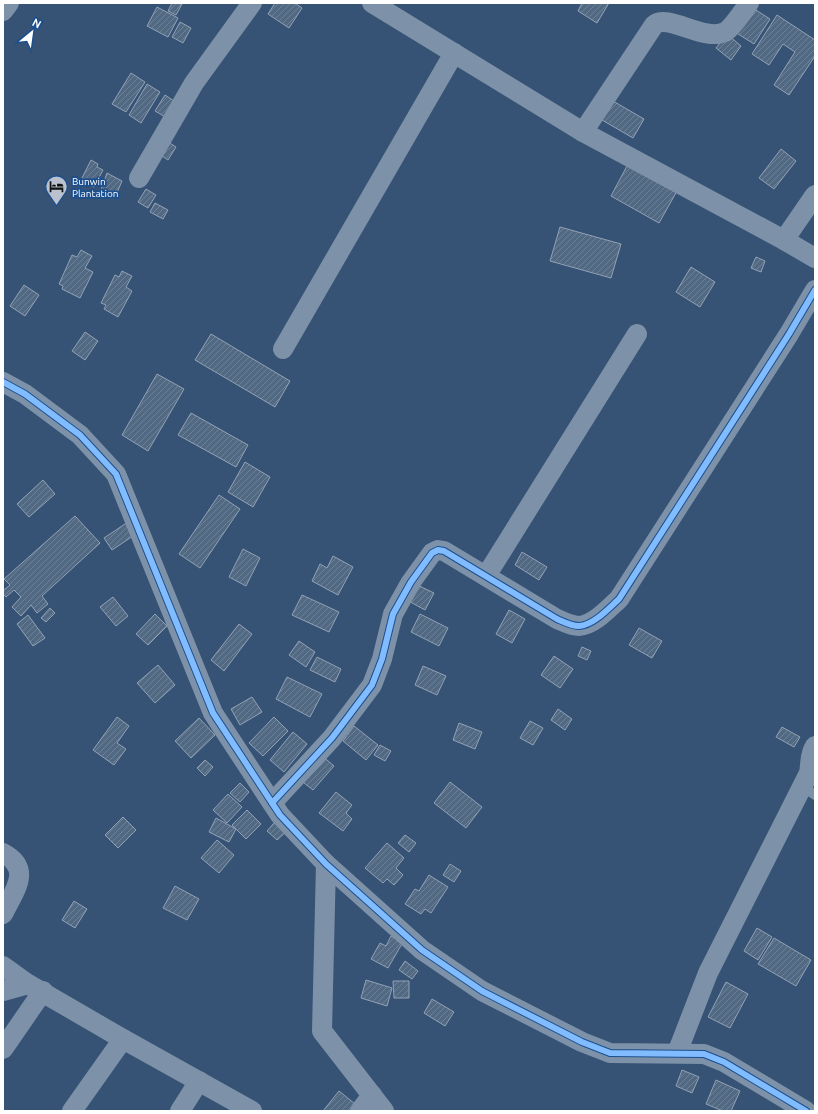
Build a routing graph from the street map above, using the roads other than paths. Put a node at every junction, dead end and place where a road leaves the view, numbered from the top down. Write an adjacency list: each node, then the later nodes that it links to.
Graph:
1 (9, 3): 5 (street)
2 (252, 3): 8 (street)
3 (372, 3): 6 (street)
4 (749, 3): 7 (street)
5 (3, 11)
6 (454, 53): 7 (street); 14 (street)
7 (583, 132): 10 (street)
8 (138, 178)
9 (815, 195): 10 (street)
10 (784, 240): 11 (street)
11 (815, 258)
12 (815, 290): 16 (street)
13 (637, 334): 16 (street)
14 (283, 349)
15 (3, 382): 19 (street)
16 (486, 576): 19 (street)
17 (815, 746): 18 (street)
18 (808, 790): 28 (street)
19 (272, 803): 21 (street)
20 (3, 853): 22 (street)
21 (326, 864): 28 (street); 30 (street)
22 (3, 914)
23 (3, 966): 24 (street)
24 (36, 988): 25 (street); 26 (street); 27 (street)
25 (3, 992)
26 (123, 1039): 29 (street); 31 (street)
27 (3, 1049)
28 (677, 1053): 36 (street)
29 (199, 1081): 32 (street); 33 (street)
30 (372, 1095): 34 (street); 35 (street)
31 (72, 1111)
32 (180, 1111)
33 (252, 1111)
34 (360, 1111)
35 (384, 1111)
36 (806, 1111)

